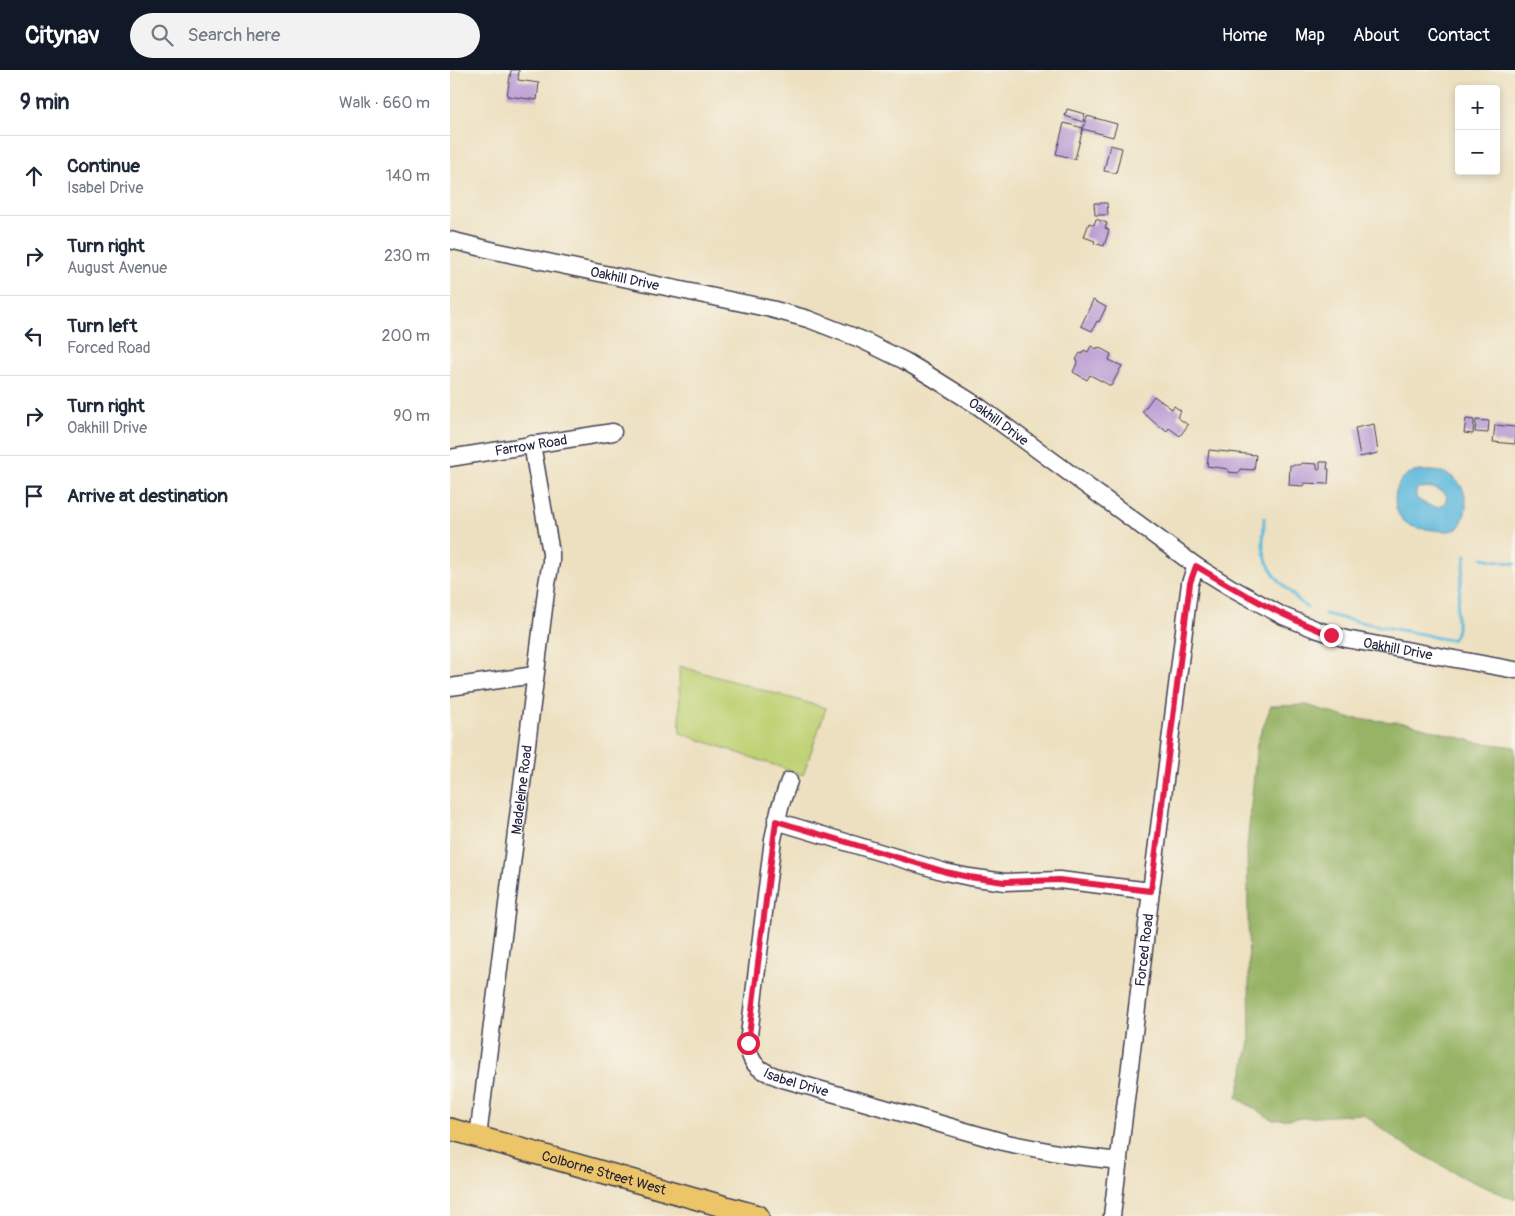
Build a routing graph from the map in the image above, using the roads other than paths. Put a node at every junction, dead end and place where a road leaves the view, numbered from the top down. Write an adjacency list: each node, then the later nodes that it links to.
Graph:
1 (450, 240): 5 (street, Oakhill Drive)
2 (613, 432): 3 (street, Farrow Road)
3 (532, 444): 4 (street, Farrow Road); 7 (street, Madeleine Road)
4 (450, 458)
5 (1196, 566): 6 (street, Oakhill Drive); 11 (street, Forced Road)
6 (1515, 670)
7 (536, 675): 8 (street); 13 (street, Madeleine Road)
8 (450, 687)
9 (788, 781): 10 (street, Isabel Drive)
10 (776, 821): 11 (street); 14 (street, Isabel Drive)
11 (1151, 891): 14 (street, Forced Road)
12 (450, 1129): 13 (main road, Colborne Street West)
13 (478, 1137): 15 (main road, Colborne Street West)
14 (1119, 1162): 16 (street, Forced Road)
15 (758, 1216)
16 (1112, 1216)

